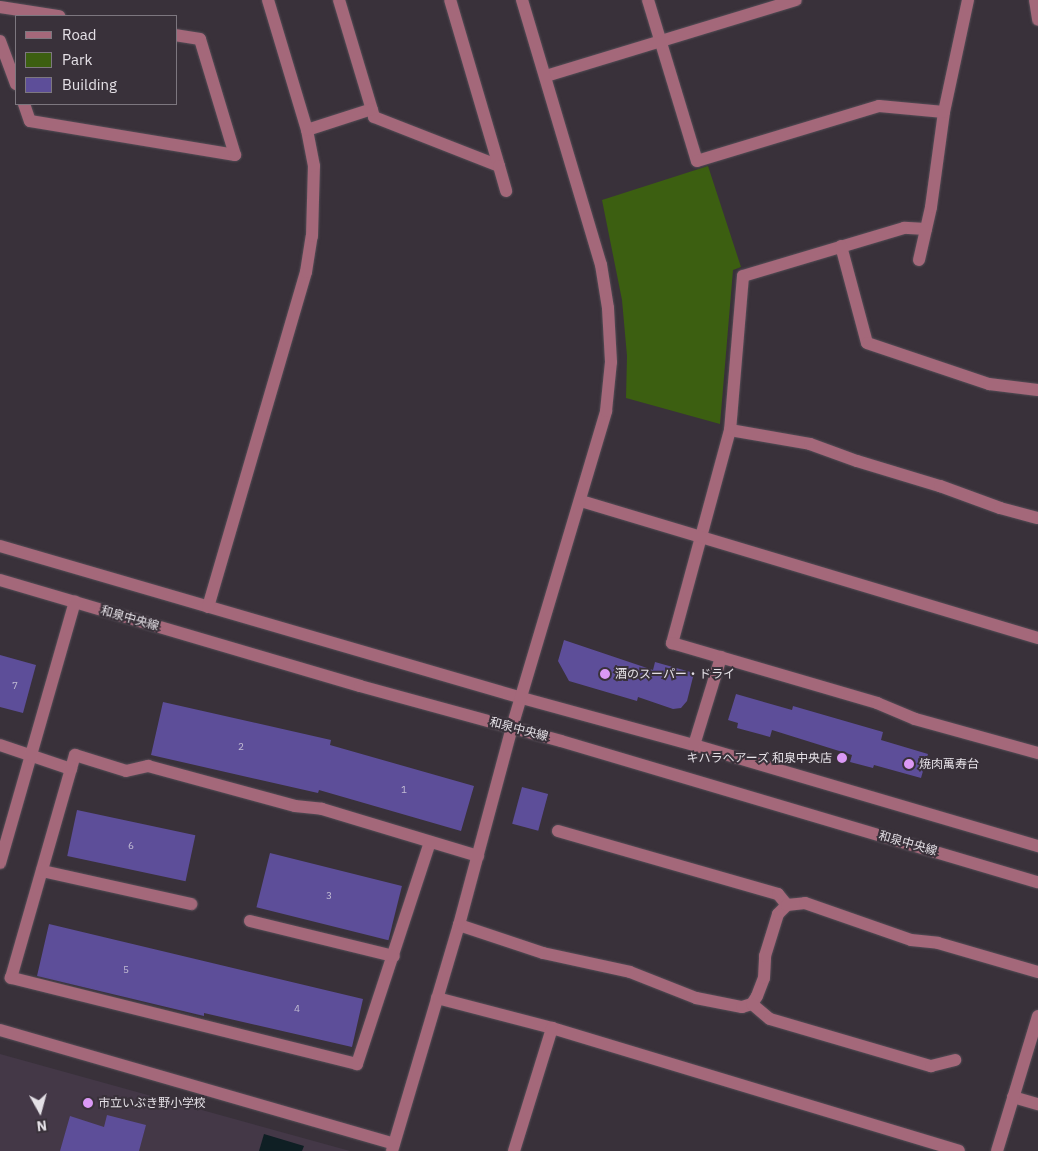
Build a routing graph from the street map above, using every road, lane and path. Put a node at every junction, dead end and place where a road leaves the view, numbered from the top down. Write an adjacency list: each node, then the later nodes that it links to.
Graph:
1 (268, 0): 21 (street)
2 (339, 0): 19 (street)
3 (450, 0): 22 (street)
4 (522, 0): 16 (street)
5 (648, 0): 15 (street)
6 (796, 0): 9 (street)
7 (968, 0): 20 (street)
8 (1035, 0): 12 (street)
9 (770, 4): 15 (street)
10 (0, 7): 11 (street)
11 (52, 15)
12 (1038, 20)
13 (178, 35): 18 (street)
14 (0, 42): 17 (street)
15 (661, 42): 16 (street); 20 (street)
16 (546, 76): 29 (street)
17 (15, 81)
18 (24, 105)
19 (372, 109): 21 (street); 22 (street)
20 (944, 112): 24 (street)
21 (307, 130): 35 (street)
22 (499, 166): 23 (street)
23 (506, 191)
24 (926, 229): 25 (street); 26 (street)
25 (841, 246): 27 (street); 28 (street)
26 (919, 260)
27 (1038, 390)
28 (730, 430): 30 (street); 31 (street)
29 (581, 501): 31 (street); 38 (street)
30 (1038, 518)
31 (702, 538): 36 (street); 37 (street)
32 (0, 546): 35 (street)
33 (0, 580): 34 (street, 和泉中央線)
34 (75, 602): 39 (street, 和泉中央線); 43 (street)
35 (208, 606): 38 (street)
36 (1038, 638)
37 (721, 657): 40 (street); 42 (street)
38 (522, 698): 39 (street); 40 (street)
39 (512, 727): 48 (street); 51 (street, 和泉中央線)
40 (694, 745): 47 (street)
41 (0, 746): 43 (street)
42 (1038, 753)
43 (31, 754): 44 (street); 49 (street)
44 (71, 769): 46 (street); 50 (street)
45 (558, 831): 53 (street)
46 (430, 842): 48 (street); 56 (street)
47 (1038, 846)
48 (478, 856): 55 (street)
49 (0, 863)
50 (42, 871): 52 (street); 56 (street)
51 (1038, 882)
52 (191, 904)
53 (787, 905): 57 (street); 59 (street)
54 (250, 921): 56 (street)
55 (459, 925): 58 (street); 59 (street)
56 (394, 956)
57 (1038, 972)
58 (438, 998): 61 (street); 66 (street)
59 (752, 1004): 63 (street)
60 (1038, 1016): 64 (street)
61 (552, 1028): 67 (street); 68 (street)
62 (0, 1030): 66 (street)
63 (955, 1060)
64 (1014, 1097): 65 (street); 69 (street)
65 (1038, 1104)
66 (393, 1147)
67 (514, 1151)
68 (959, 1151)
69 (997, 1151)

